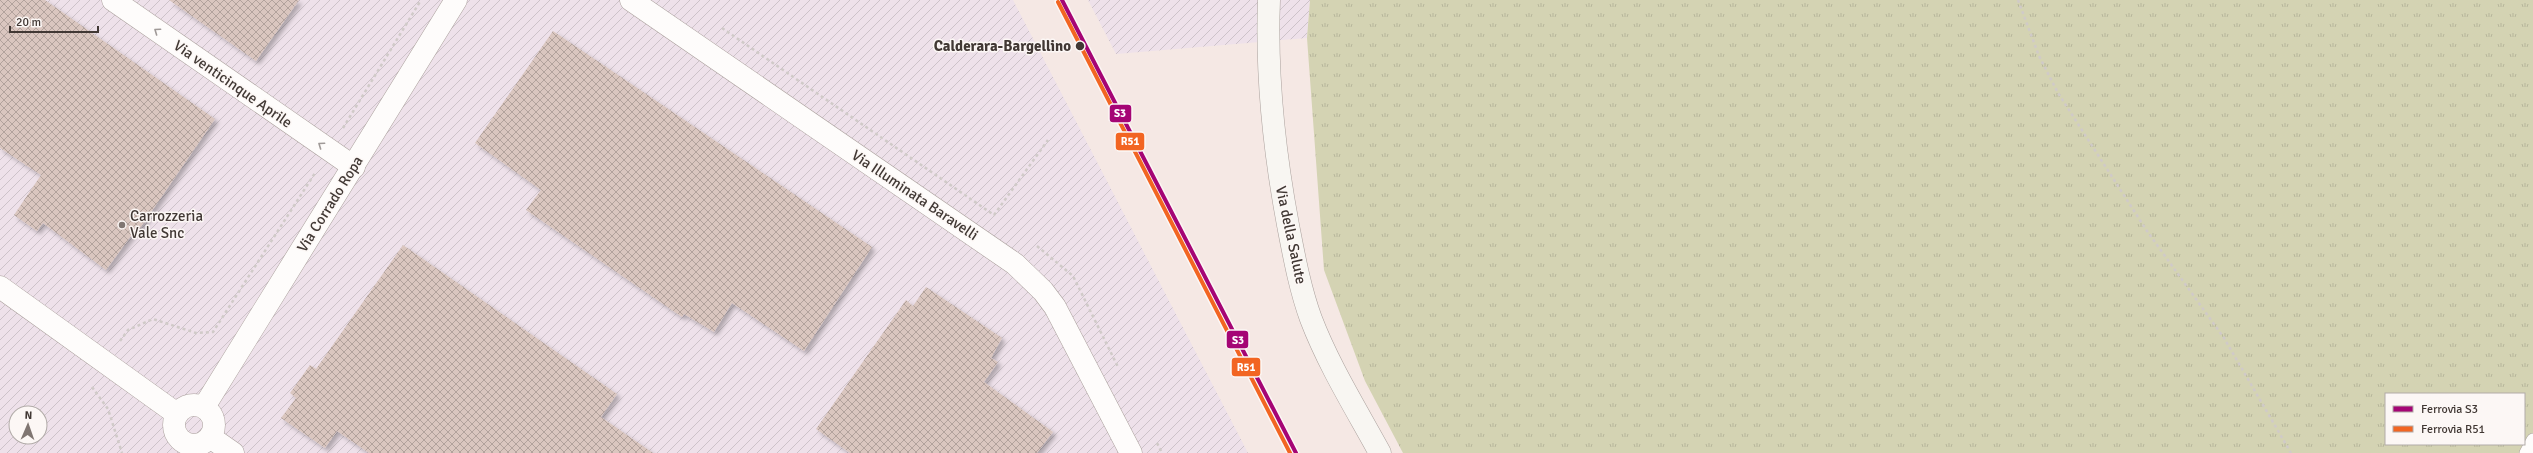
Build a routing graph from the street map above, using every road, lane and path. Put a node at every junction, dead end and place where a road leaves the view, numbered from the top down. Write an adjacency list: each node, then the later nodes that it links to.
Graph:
1 (113, 0): 9 (street, Via venticinque Aprile, one-way to 1)
2 (421, 0): 9 (path)
3 (456, 0): 10 (street, Via Corrado Ropa)
4 (631, 0): 20 (street, Via Illuminata Baravelli)
5 (1269, 0): 21 (street, Via della Salute)
6 (2018, 0): 22 (path)
7 (720, 26): 8 (path)
8 (1048, 140)
9 (329, 150): 10 (street, Via venticinque Aprile); 12 (path)
10 (354, 167): 13 (street, Via Corrado Ropa)
11 (0, 287): 12 (street)
12 (105, 360): 14 (street); 18 (path)
13 (204, 407): 14 (street); 15 (street)
14 (177, 414): 17 (street)
15 (210, 437): 17 (street); 19 (street)
16 (2533, 440): 23 (lane)
17 (180, 448)
18 (122, 453)
19 (233, 453)
20 (1130, 453)
21 (1380, 453)
22 (2291, 453)
23 (2526, 453)

